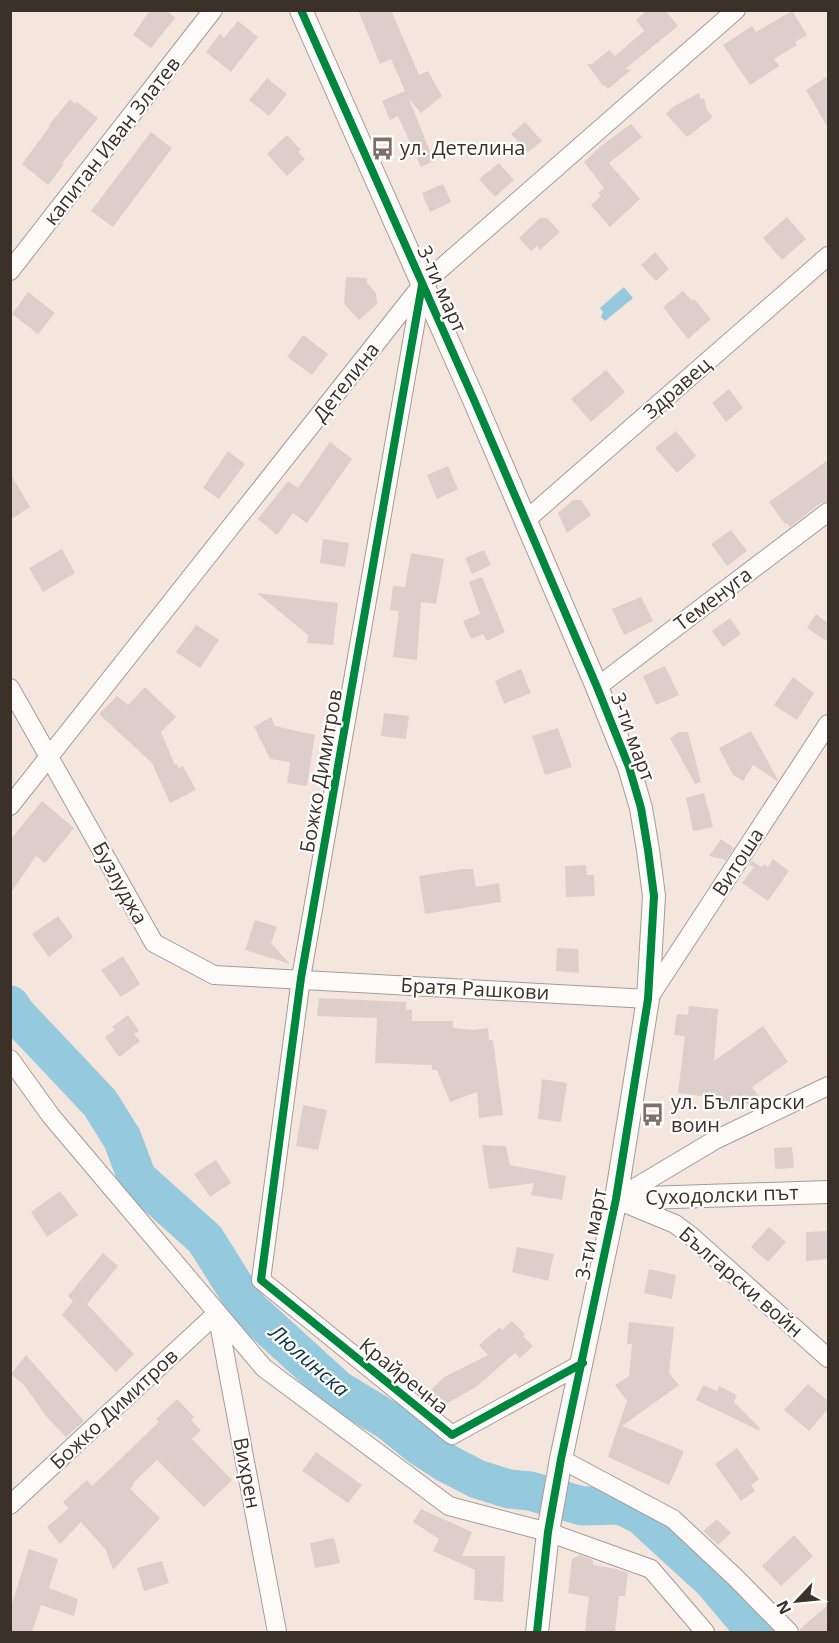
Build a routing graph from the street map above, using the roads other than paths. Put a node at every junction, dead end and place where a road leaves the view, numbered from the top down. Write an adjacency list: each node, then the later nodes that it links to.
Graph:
1 (213, 10): 5 (street, капитан Иван Златев)
2 (301, 10): 6 (street, 3-ти март)
3 (736, 10): 6 (street, Детелина)
4 (828, 256): 8 (street, Здравец)
5 (10, 271)
6 (422, 285): 8 (street, 3-ти март); 12 (street, Детелина); 14 (street, Божко Димитров)
7 (828, 512): 9 (street, Теменуга)
8 (526, 520): 9 (street, 3-ти март)
9 (597, 687): 15 (street, 3-ти март)
10 (10, 688): 12 (street, Бузлуджа)
11 (828, 724): 15 (street, Витоша)
12 (49, 756): 13 (street, Детелина); 14 (street, Бузлуджа)
13 (10, 806)
14 (301, 978): 15 (street, Братя Рашкови); 20 (street, Божко Димитров)
15 (648, 999): 19 (street, 3-ти март)
16 (10, 1059): 21 (street)
17 (828, 1086): 19 (street)
18 (828, 1192): 19 (street, Суходолски път)
19 (616, 1199): 22 (street, Български войн); 23 (street, 3-ти март)
20 (263, 1264): 23 (street, Крайречна)
21 (217, 1313): 25 (street, Божко Димитров); 26 (street); 27 (street, Вихрен)
22 (828, 1358)
23 (583, 1363): 24 (street, 3-ти март)
24 (561, 1459): 26 (street, 3-ти март); 30 (street)
25 (10, 1505)
26 (548, 1532): 28 (street, 3-ти март); 29 (street)
27 (277, 1632)
28 (537, 1632)
29 (705, 1632)
30 (789, 1632)

